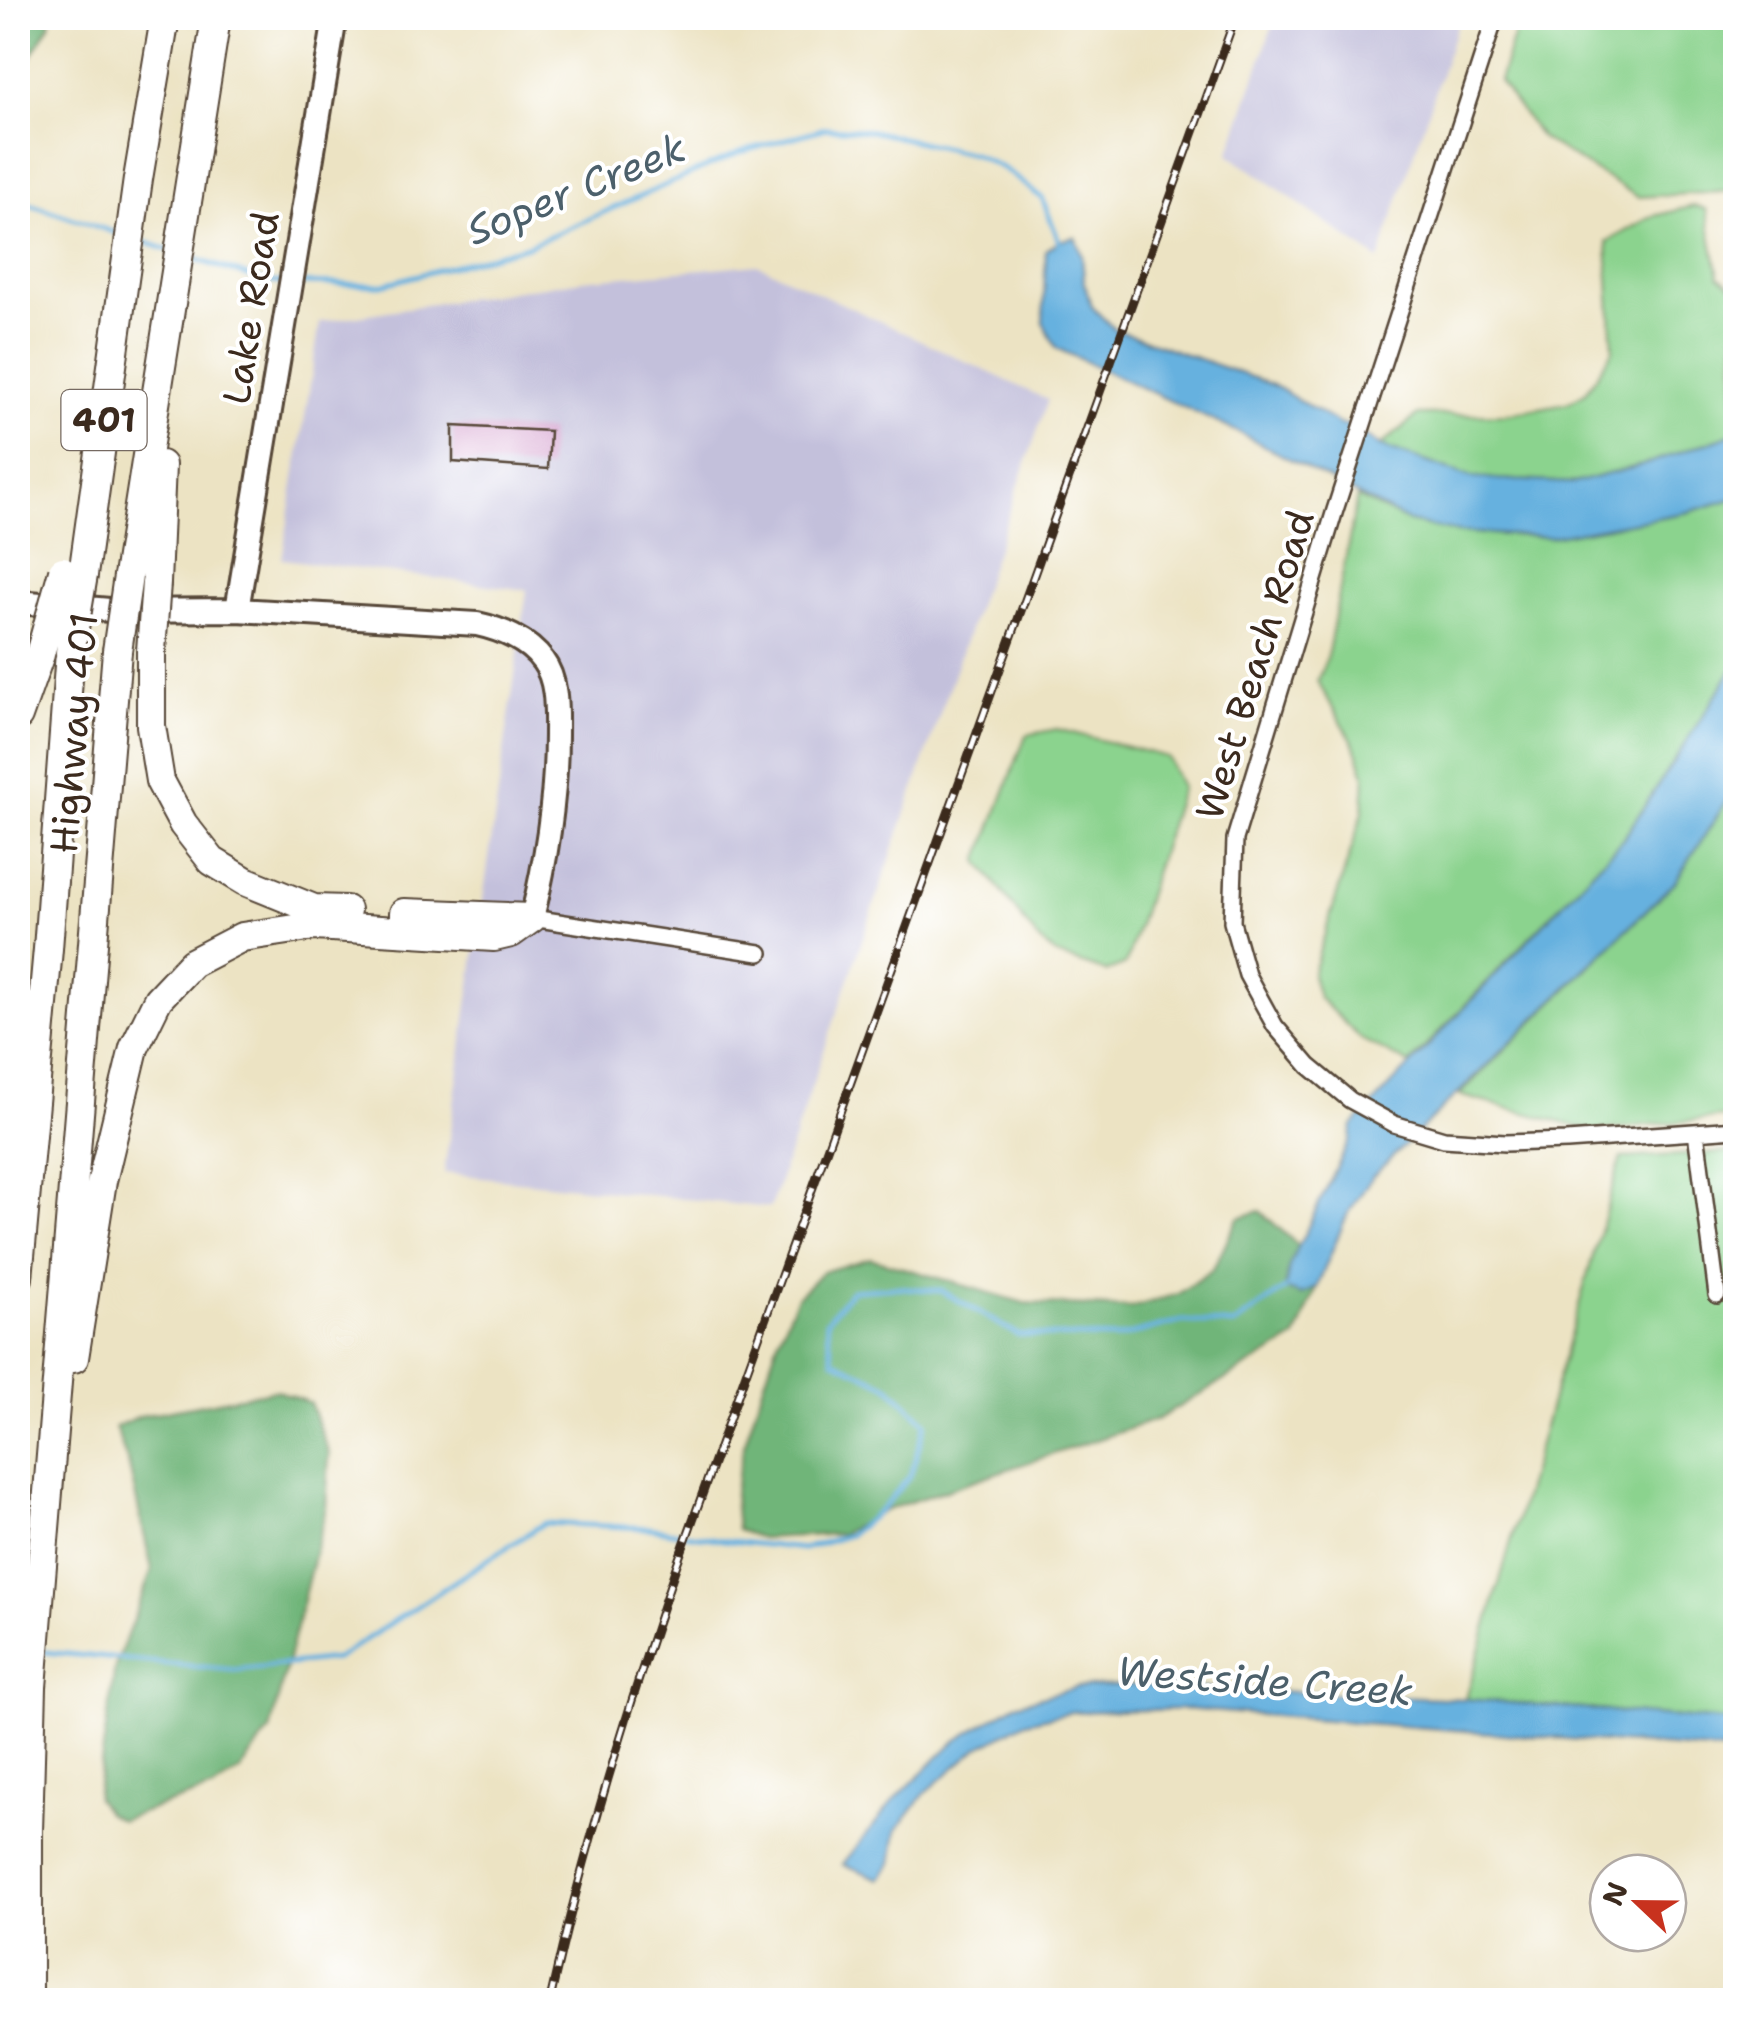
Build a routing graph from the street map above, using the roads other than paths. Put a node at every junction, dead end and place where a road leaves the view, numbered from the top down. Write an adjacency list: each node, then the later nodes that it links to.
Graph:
1 (166, 18): 5 (highway)
2 (216, 18): 6 (highway)
3 (335, 18): 8 (main road, Lake Road)
4 (1494, 18): 13 (street, West Beach Road)
5 (73, 573): 9 (highway, bridge); 14 (highway, Highway 401, bridge)
6 (142, 579): 10 (highway, bridge); 16 (highway, Highway 401, bridge)
7 (18, 602): 8 (main road)
8 (237, 610): 10 (main road)
9 (18, 716)
10 (532, 918): 11 (street); 16 (highway)
11 (760, 952)
12 (1736, 1129): 13 (street, West Beach Road)
13 (1696, 1132): 15 (street)
14 (18, 1278)
15 (1717, 1296)
16 (38, 1592): 17 (highway, Highway 401)
17 (28, 2000)

